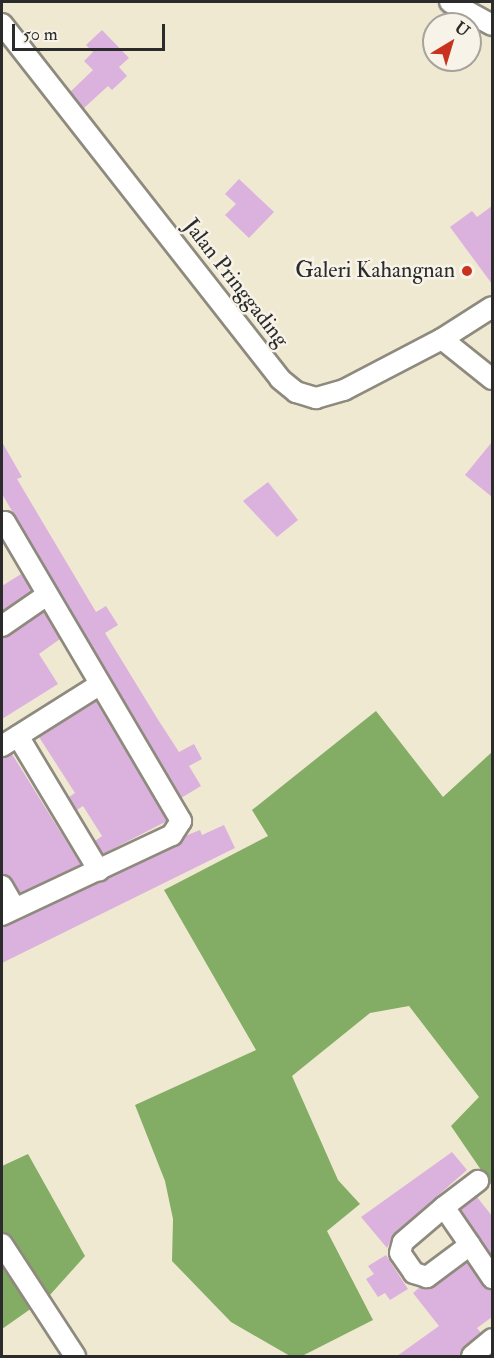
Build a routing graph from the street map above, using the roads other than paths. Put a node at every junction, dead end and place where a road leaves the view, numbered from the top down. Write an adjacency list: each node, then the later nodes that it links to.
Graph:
1 (450, 2): 3 (street)
2 (2, 24): 5 (street, Jalan Pringgading)
3 (492, 25)
4 (492, 307): 5 (street, Jalan Pringgading)
5 (442, 339): 6 (street)
6 (492, 379)
7 (3, 521): 8 (street)
8 (47, 595): 9 (street); 10 (street)
9 (2, 626)
10 (99, 685): 11 (street); 12 (street)
11 (10, 741): 12 (street)
12 (99, 871): 14 (street)
13 (2, 886): 14 (street)
14 (8, 911)
15 (478, 1181): 16 (street)
16 (444, 1207): 18 (street); 18 (street)
17 (2, 1244): 21 (street)
18 (470, 1245): 19 (street)
19 (492, 1278)
20 (492, 1339): 22 (street)
21 (75, 1356)
22 (472, 1356)

